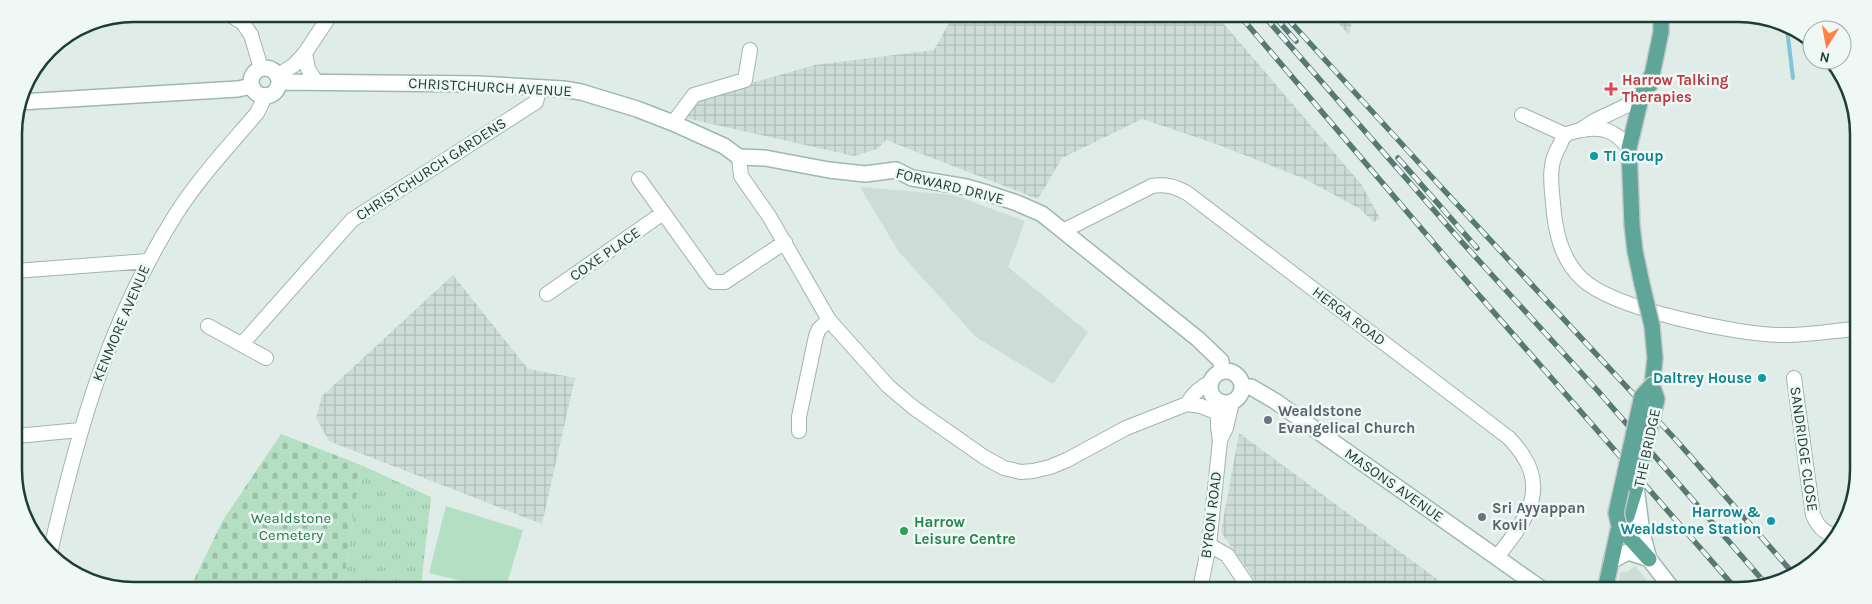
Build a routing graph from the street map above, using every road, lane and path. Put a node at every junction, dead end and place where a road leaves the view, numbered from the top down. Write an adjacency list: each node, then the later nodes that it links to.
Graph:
1 (242, 22): 6 (street)
2 (325, 22): 5 (street)
3 (1661, 22): 7 (main road)
4 (750, 50): 16 (street)
5 (304, 53): 8 (street); 9 (street)
6 (261, 68): 8 (street); 10 (street)
7 (1651, 76): 12 (main road); 19 (main road)
8 (278, 79): 9 (street, CHRISTCHURCH AVENUE); 13 (street)
9 (317, 82): 11 (street, CHRISTCHURCH AVENUE)
10 (252, 86): 13 (street); 14 (street)
11 (540, 88): 16 (street, CHRISTCHURCH AVENUE); 31 (street, CHRISTCHURCH GARDENS)
12 (1642, 94): 17 (street); 19 (main road)
13 (264, 95): 25 (street, KENMORE AVENUE)
14 (27, 102)
15 (1522, 115): 18 (street)
16 (673, 123): 20 (street, CHRISTCHURCH AVENUE)
17 (1580, 130): 18 (street); 19 (street)
18 (1566, 135): 30 (street)
19 (1630, 153): 36 (main road, bridge)
20 (739, 157): 23 (street, FORWARD DRIVE); 24 (street)
21 (639, 179): 22 (street)
22 (663, 213): 24 (street); 27 (street, COXE PLACE)
23 (1064, 231): 33 (street); 49 (street, HERGA ROAD)
24 (785, 242): 28 (street)
25 (148, 261): 26 (street); 40 (street, KENMORE AVENUE)
26 (23, 270)
27 (547, 294)
28 (829, 320): 38 (street); 41 (street)
29 (208, 326): 31 (street)
30 (1850, 329)
31 (242, 344): 32 (street)
32 (266, 358)
33 (1222, 371): 35 (street); 37 (street)
34 (1794, 378): 45 (street, SANDRIDGE CLOSE)
35 (1211, 382): 38 (street); 39 (street)
36 (1652, 385): 43 (main road, THE BRIDGE, bridge); 44 (main road, THE BRIDGE, bridge)
37 (1243, 387): 39 (street); 49 (street, MASONS AVENUE)
38 (1187, 404): 39 (street)
39 (1223, 405): 47 (street, BYRON ROAD)
40 (80, 430): 42 (street); 46 (street, KENMORE AVENUE)
41 (799, 430)
42 (22, 435)
43 (1636, 487): 44 (main road); 48 (street, THE BRIDGE)
44 (1619, 526): 48 (main road); 50 (main road)
45 (1829, 534)
46 (52, 545)
47 (1209, 545): 51 (street, BYRON ROAD); 52 (street)
48 (1644, 552): 50 (street); 55 (street, THE BRIDGE)
49 (1497, 558): 53 (street, MASONS AVENUE)
50 (1611, 561): 54 (main road)
51 (1202, 581)
52 (1245, 581)
53 (1530, 581)
54 (1607, 581)
55 (1666, 581)

